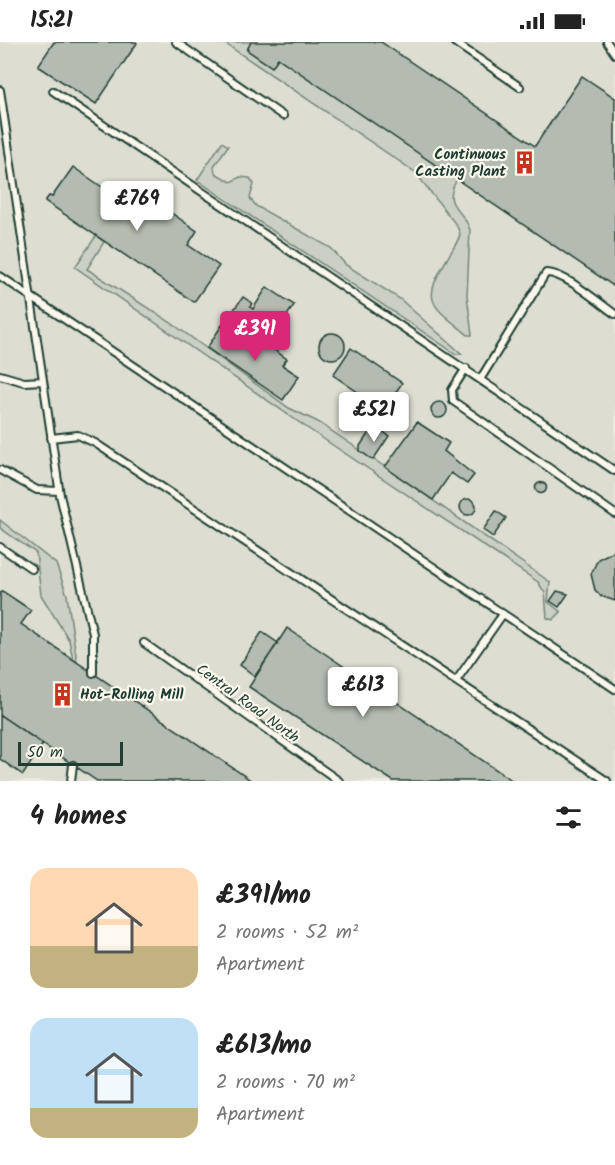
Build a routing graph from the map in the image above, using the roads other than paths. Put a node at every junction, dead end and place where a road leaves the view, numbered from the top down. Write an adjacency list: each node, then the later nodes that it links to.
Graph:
1 (176, 42): 8 (lane)
2 (454, 42): 5 (lane)
3 (607, 42): 4 (lane)
4 (615, 54)
5 (520, 87)
6 (0, 90): 9 (lane)
7 (53, 91): 13 (lane)
8 (283, 116)
9 (3, 130): 11 (lane)
10 (0, 276): 11 (lane)
11 (31, 297): 16 (lane); 24 (lane)
12 (615, 314): 15 (lane)
13 (466, 368): 15 (lane); 21 (lane)
14 (0, 375): 16 (lane)
15 (481, 378): 19 (lane)
16 (43, 381): 17 (lane)
17 (51, 438): 20 (lane); 27 (lane)
18 (0, 470): 20 (lane)
19 (615, 471)
20 (59, 492): 26 (lane)
21 (615, 514)
22 (0, 548): 23 (lane)
23 (32, 569)
24 (502, 614): 27 (lane); 28 (lane)
25 (144, 643): 31 (lane, Central Road North)
26 (93, 673)
27 (456, 681): 32 (lane)
28 (615, 689)
29 (73, 765): 30 (lane)
30 (71, 781)
31 (339, 781)
32 (607, 781)

